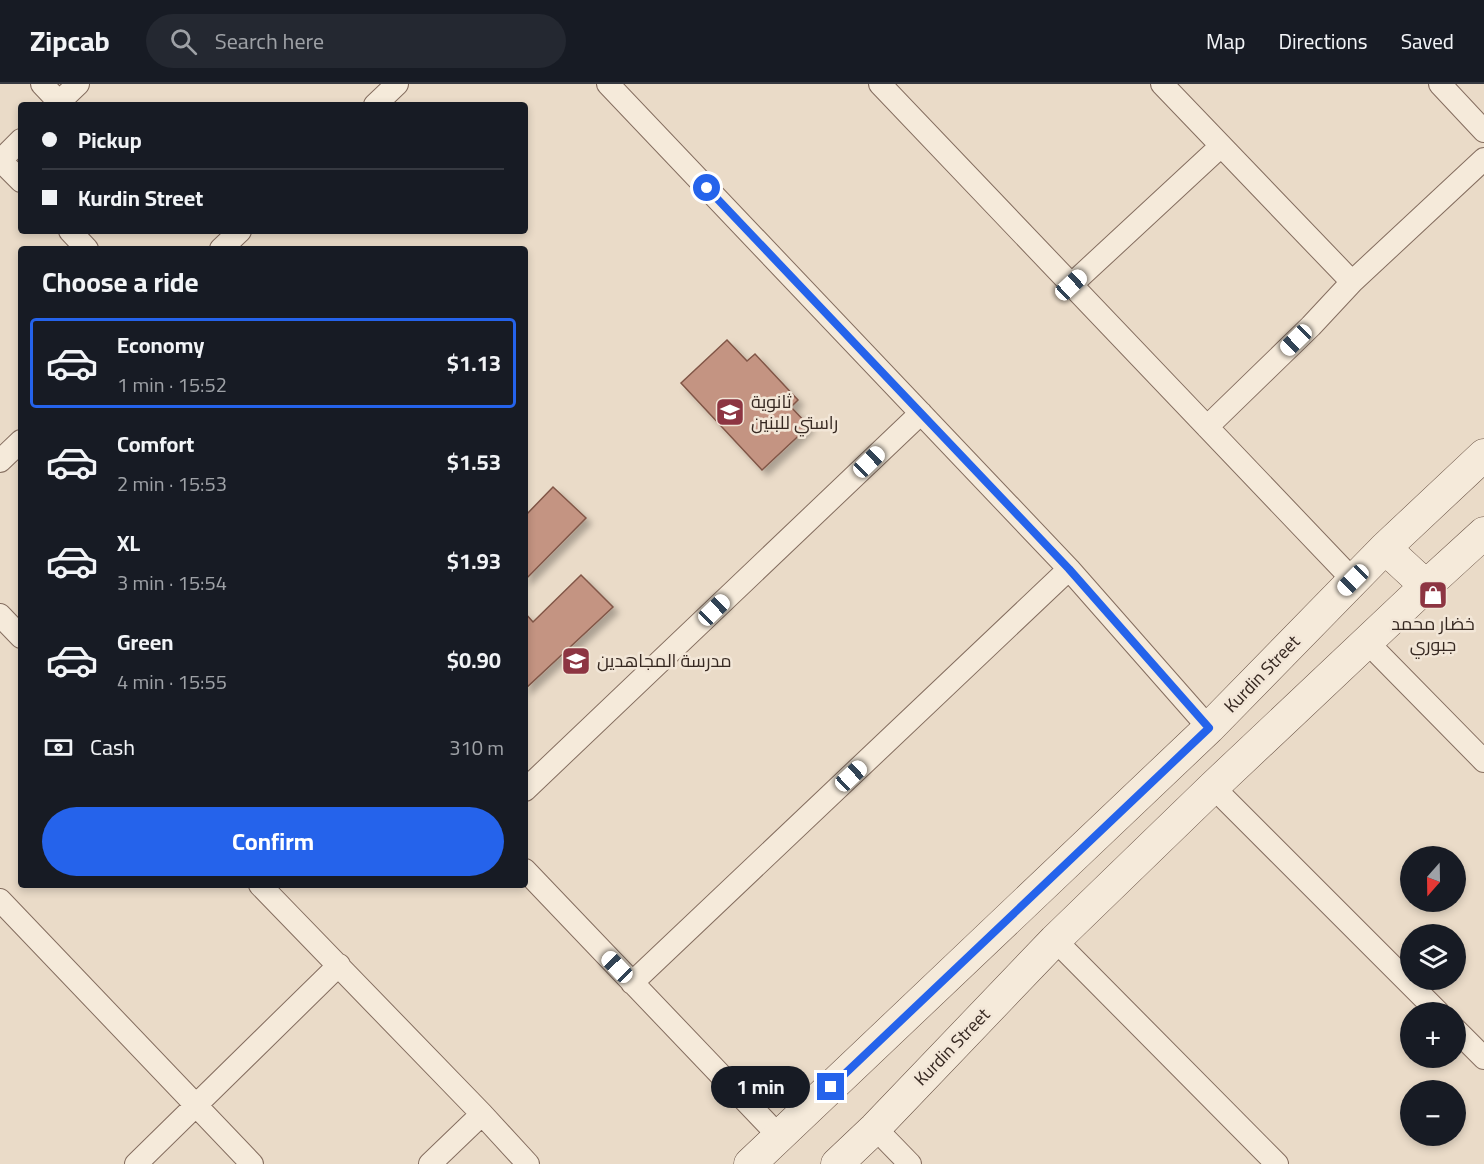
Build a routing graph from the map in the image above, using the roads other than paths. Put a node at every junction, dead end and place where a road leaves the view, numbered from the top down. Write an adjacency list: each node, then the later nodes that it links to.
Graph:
1 (42, 84): 8 (street)
2 (78, 84): 9 (street)
3 (397, 84): 10 (street)
4 (608, 84): 23 (street)
5 (880, 84): 22 (street)
6 (1162, 84): 13 (street)
7 (1440, 84): 11 (street)
8 (56, 102)
9 (59, 102)
10 (378, 102)
11 (1484, 132)
12 (18, 143): 15 (street)
13 (1221, 146): 21 (street); 22 (street)
14 (1484, 159): 21 (street)
15 (0, 161): 16 (street)
16 (18, 178)
17 (73, 234): 19 (street)
18 (237, 234): 20 (street)
19 (84, 246)
20 (224, 246)
21 (1352, 282): 24 (street)
22 (1071, 285): 24 (street)
23 (921, 413): 30 (street); 38 (street)
24 (1207, 427): 31 (street)
25 (18, 444): 27 (street)
26 (1484, 455): 29 (main road, Kurdin Street)
27 (0, 461)
28 (1484, 533): 32 (main road, Kurdin Street)
29 (1385, 548): 31 (main road, Kurdin Street); 32 (main road)
30 (1069, 569): 36 (street); 45 (street)
31 (1353, 580): 36 (main road, Kurdin Street)
32 (1425, 586): 35 (main road, Kurdin Street)
33 (0, 615): 34 (street)
34 (18, 634)
35 (1367, 642): 37 (street); 39 (main road, Kurdin Street)
36 (1209, 728): 52 (main road, Kurdin Street)
37 (1484, 761)
38 (528, 787)
39 (1213, 787): 43 (main road, Kurdin Street); 46 (street)
40 (528, 873): 45 (street)
41 (263, 888): 44 (street)
42 (0, 900): 49 (street)
43 (1055, 940): 51 (main road, Kurdin Street); 60 (street)
44 (339, 965): 49 (street); 50 (street)
45 (632, 983): 52 (street)
46 (1428, 1002)
47 (1466, 1040): 48 (street)
48 (1484, 1058)
49 (196, 1106): 53 (street); 54 (street)
50 (482, 1114): 55 (street); 56 (street)
51 (875, 1128): 58 (main road, Kurdin Street); 59 (street)
52 (779, 1136): 57 (main road, Kurdin Street)
53 (136, 1164)
54 (252, 1164)
55 (430, 1164)
56 (528, 1164)
57 (750, 1164)
58 (837, 1164)
59 (910, 1164)
60 (1276, 1164)

